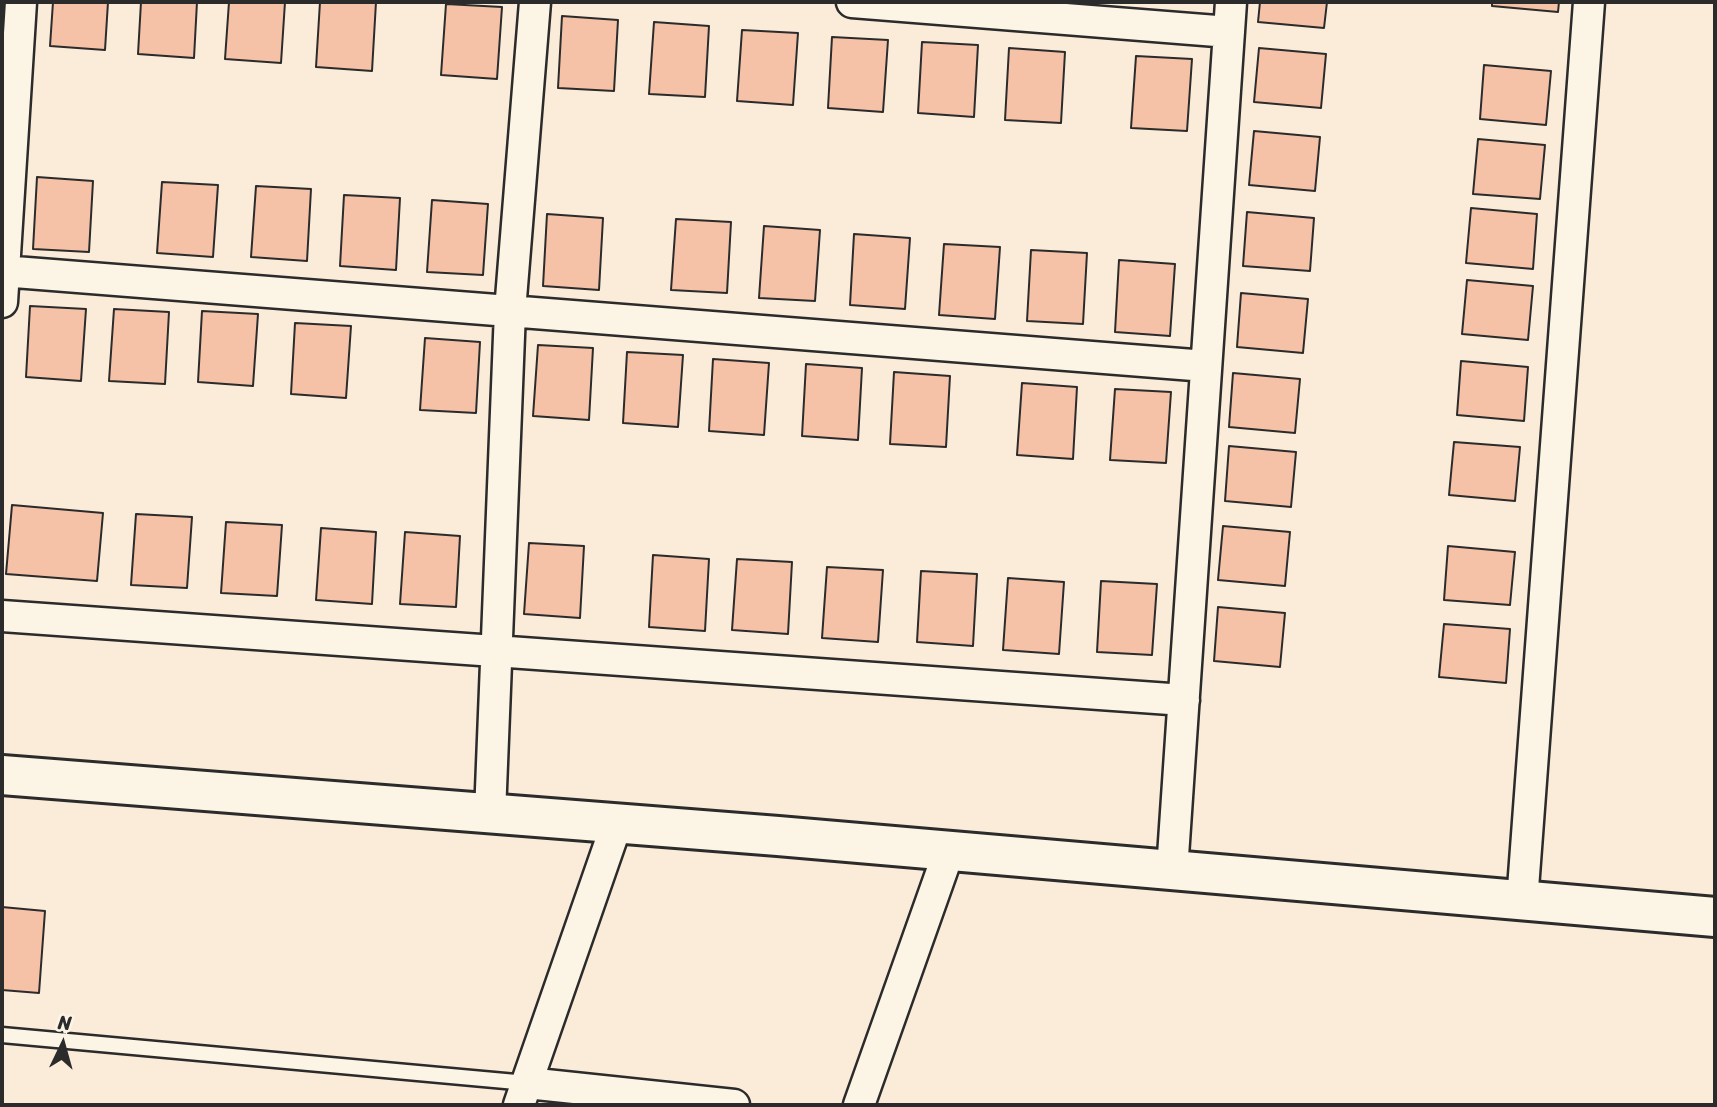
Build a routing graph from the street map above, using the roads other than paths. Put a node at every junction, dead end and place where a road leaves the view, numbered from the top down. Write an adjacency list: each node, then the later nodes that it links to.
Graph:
1 (21, 2): 7 (street)
2 (535, 2): 9 (street)
3 (852, 2): 6 (street)
4 (1231, 2): 6 (street)
5 (1589, 2): 19 (street)
6 (1229, 32): 10 (street)
7 (3, 271): 8 (street); 9 (street)
8 (2, 302)
9 (510, 311): 10 (street); 12 (street)
10 (1206, 366): 13 (street)
11 (2, 616): 12 (street)
12 (494, 651): 13 (street); 15 (street)
13 (1184, 700): 18 (street)
14 (2, 775): 15 (main road)
15 (490, 814): 16 (main road)
16 (617, 823): 17 (main road); 22 (street)
17 (949, 851): 18 (main road); 24 (street)
18 (1172, 871): 19 (main road)
19 (1522, 902): 20 (main road)
20 (1715, 917)
21 (2, 1035): 22 (lane)
22 (523, 1094): 23 (street)
23 (734, 1105)
24 (859, 1105)

